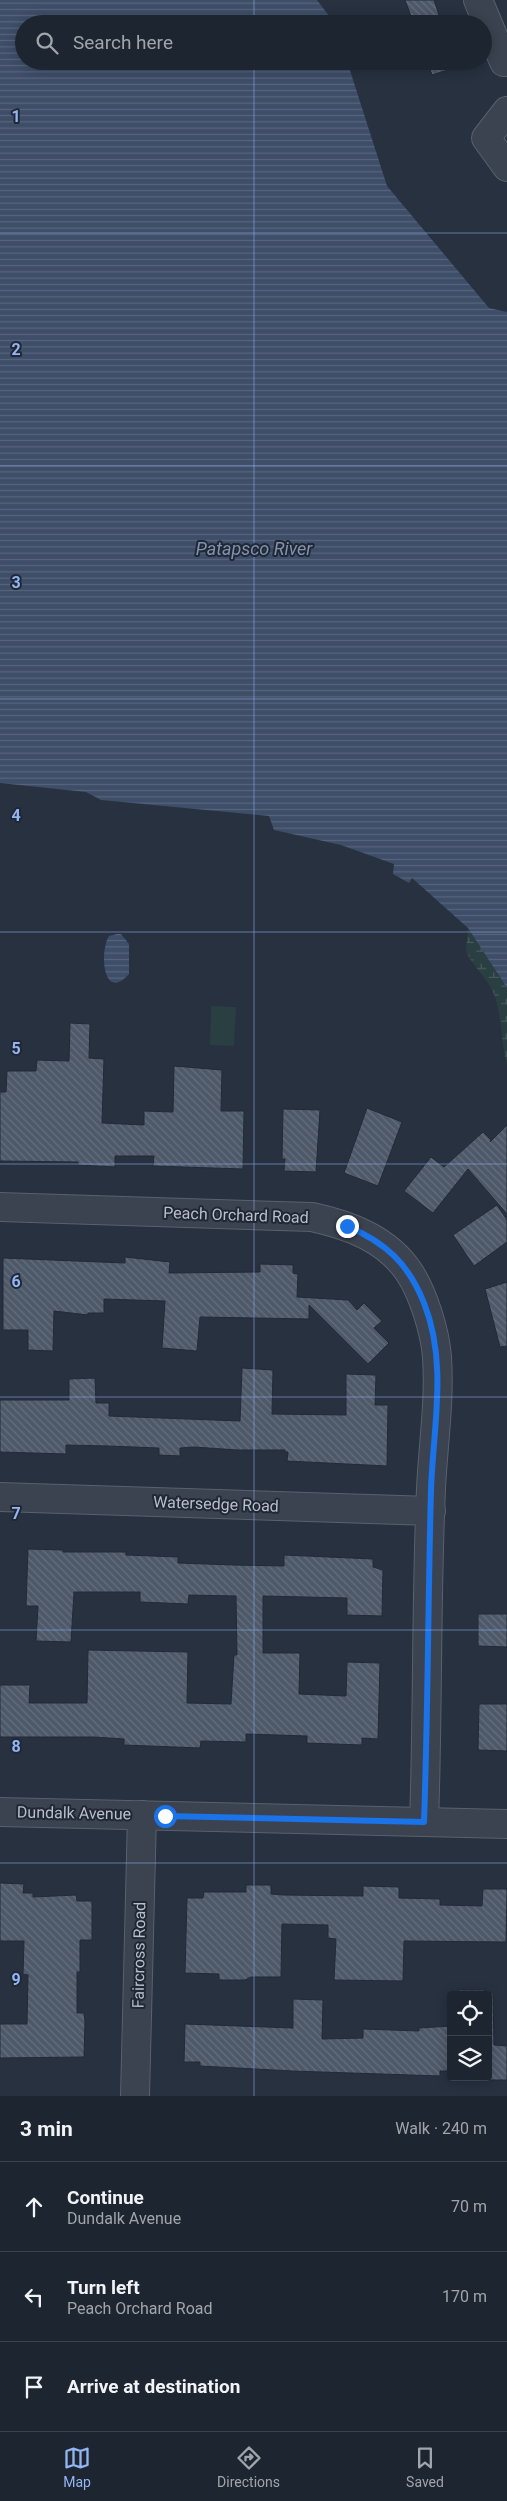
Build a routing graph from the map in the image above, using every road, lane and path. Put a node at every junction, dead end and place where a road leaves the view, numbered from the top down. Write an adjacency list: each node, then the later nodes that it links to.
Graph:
1 (478, 0): 2 (street)
2 (484, 15)
3 (492, 33): 4 (street)
4 (507, 62)
5 (507, 111): 6 (street)
6 (507, 167)
7 (0, 1207): 9 (street, Peach Orchard Road)
8 (0, 1497): 9 (street, Watersedge Road)
9 (431, 1511): 12 (street, Peach Orchard Road)
10 (0, 1812): 11 (street, Dundalk Avenue)
11 (142, 1815): 12 (street, Dundalk Avenue); 14 (street, Faircross Road)
12 (424, 1822): 13 (street, Dundalk Avenue)
13 (507, 1824)
14 (136, 2096)

